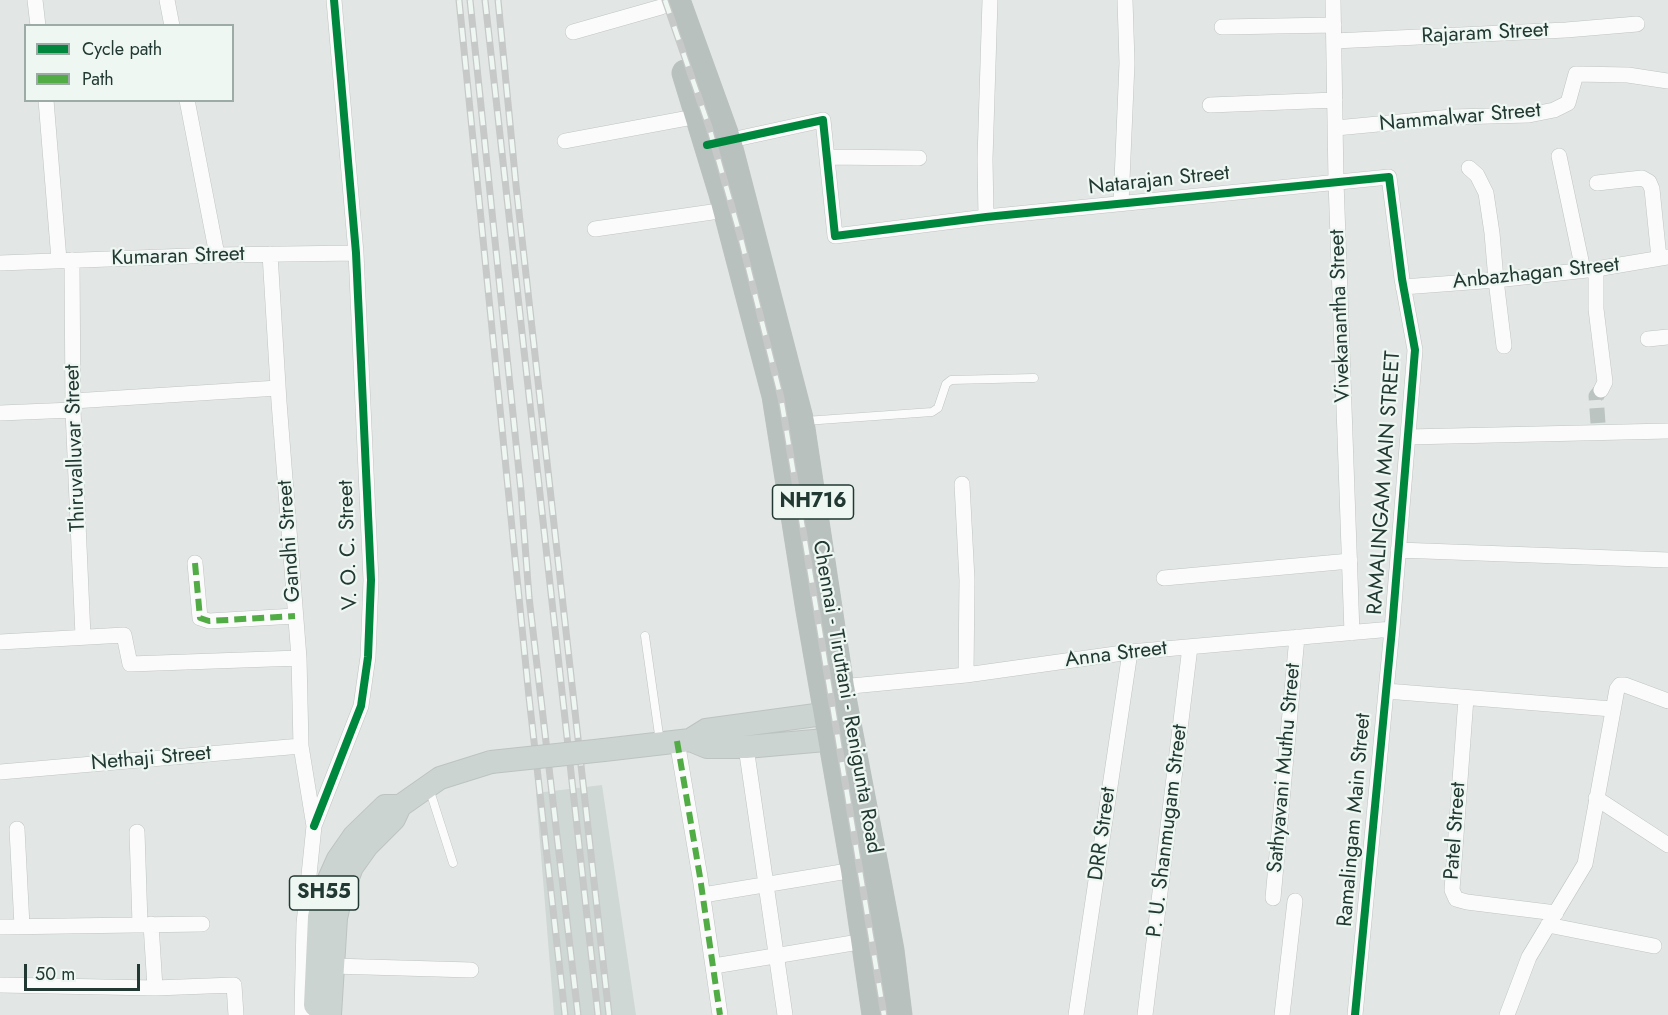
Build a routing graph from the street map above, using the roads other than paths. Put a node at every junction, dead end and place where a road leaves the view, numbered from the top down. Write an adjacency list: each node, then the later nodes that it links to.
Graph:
1 (35, 0): 8 (street)
2 (168, 0): 9 (street)
3 (334, 0): 33 (street, V. O. C. Street)
4 (990, 0): 31 (street)
5 (1125, 0): 29 (street)
6 (1333, 0): 13 (street, Vivekanantha Street)
7 (666, 2): 12 (street); 19 (highway, Chennai - Tiruttani - Renigunta Road); 22 (highway, Chennai - Tiruttani - Renigunta Road / NH716)
8 (38, 24)
9 (172, 24)
10 (1637, 24): 13 (street, Rajaram Street)
11 (1222, 27): 13 (street, Rajaram Street)
12 (573, 33)
13 (1334, 33): 15 (street, Vivekanantha Street)
14 (1668, 81): 20 (street, Nammalwar Street)
15 (1335, 100): 18 (street); 20 (street, Vivekanantha Street)
16 (46, 102): 37 (street, Thiruvalluvar Street)
17 (187, 102): 34 (street)
18 (1210, 105)
19 (699, 116): 21 (street); 22 (highway, Chennai - Tiruttani - Renigunta Road)
20 (1336, 128): 27 (street, Vivekanantha Street)
21 (565, 141)
22 (718, 143): 24 (street); 30 (highway, Chennai - Tiruttani - Renigunta Road); 50 (highway, Chennai - Tiruttani - Renigunta Road / NH716)
23 (1559, 156): 39 (street)
24 (827, 157): 25 (street); 31 (street, Natarajan Street)
25 (919, 158)
26 (1468, 168): 40 (street)
27 (1336, 181): 29 (street, Natarajan Street); 41 (street, RAMALINGAM MAIN STREET); 56 (street, Vivekanantha Street)
28 (1597, 183): 36 (street)
29 (1121, 203): 31 (street, Natarajan Street)
30 (726, 210): 32 (street); 50 (highway, Chennai - Tiruttani - Renigunta Road)
31 (986, 218)
32 (595, 229)
33 (356, 253): 35 (street, Kumaran Street); 83 (street, V. O. C. Street)
34 (217, 255): 35 (street, Kumaran Street); 37 (street, Kumaran Street)
35 (270, 255): 46 (street, Gandhi Street)
36 (1663, 257): 39 (street, Anbazhagan Street)
37 (66, 260): 38 (street, Kumaran Street); 48 (street, Thiruvalluvar Street)
38 (0, 263)
39 (1589, 270): 40 (street, Anbazhagan Street); 47 (street)
40 (1496, 280): 41 (street, Anbazhagan Street); 44 (street)
41 (1403, 287): 52 (street, RAMALINGAM MAIN STREET)
42 (1668, 338): 43 (street)
43 (1648, 339)
44 (1504, 346)
45 (1034, 378): 50 (lane)
46 (278, 388): 48 (street); 59 (street, Gandhi Street)
47 (1601, 390)
48 (73, 406): 49 (street); 62 (street, Thiruvalluvar Street)
49 (0, 413)
50 (790, 422): 73 (highway, Chennai - Tiruttani - Renigunta Road / NH716)
51 (1668, 431): 52 (street)
52 (1408, 437): 54 (street, RAMALINGAM MAIN STREET)
53 (962, 484): 69 (street)
54 (1398, 550): 55 (street); 60 (street, RAMALINGAM MAIN STREET)
55 (1668, 560)
56 (1350, 561): 58 (street); 61 (street, Vivekanantha Street)
57 (195, 563): 59 (street)
58 (1164, 578)
59 (295, 616): 68 (street, Gandhi Street)
60 (1392, 629): 61 (street, Anna Street); 70 (street, Ramalingam Main Street)
61 (1352, 633): 64 (street, Anna Street)
62 (83, 636): 65 (street); 68 (street)
63 (645, 636): 76 (lane)
64 (1297, 638): 66 (street, Anna Street); 92 (street, Sathyavani Muthu Street)
65 (0, 642)
66 (1190, 647): 67 (street, Anna Street); 116 (street, P. U. Shanmugam Street)
67 (1130, 652): 69 (street, Anna Street); 115 (street, DRR Street)
68 (299, 658): 77 (street, Gandhi Street)
69 (966, 675): 73 (street, Anna Street)
70 (1386, 691): 71 (street); 118 (street, Ramalingam Main Street)
71 (1466, 698): 74 (street); 94 (street, Patel Street)
72 (1668, 701): 74 (street)
73 (839, 704): 75 (highway, Chennai - Tiruttani - Renigunta Road / NH716); 76 (main road)
74 (1612, 709): 81 (street)
75 (841, 739): 78 (main road); 88 (highway, Chennai - Tiruttani - Renigunta Road); 90 (highway, Chennai - Tiruttani - Renigunta Road / NH716)
76 (676, 742): 78 (main road); 80 (main road, bridge); 91 (street)
77 (301, 746): 79 (street, Nethaji Street); 83 (street, Gandhi Street)
78 (746, 747): 89 (street)
79 (0, 772)
80 (429, 786): 82 (main road); 87 (lane)
81 (1596, 798): 86 (street); 94 (street)
82 (400, 806): 102 (main road); 109 (main road, SH55)
83 (314, 826): 108 (street)
84 (17, 829): 97 (street)
85 (136, 832): 95 (street)
86 (1668, 845)
87 (453, 862)
88 (854, 870): 89 (street); 90 (highway, Chennai - Tiruttani - Renigunta Road)
89 (766, 884): 91 (street); 101 (street)
90 (869, 894): 99 (highway, Chennai - Tiruttani - Renigunta Road); 114 (highway, Chennai - Tiruttani - Renigunta Road / NH716)
91 (703, 895): 103 (street)
92 (1273, 898)
93 (1295, 901): 117 (street)
94 (1552, 919): 100 (street); 119 (street)
95 (146, 924): 96 (street); 97 (street); 106 (street)
96 (202, 924)
97 (22, 926): 98 (street)
98 (0, 927)
99 (865, 941): 101 (street); 113 (highway, Chennai - Tiruttani - Renigunta Road)
100 (1654, 946)
101 (776, 956): 103 (street); 112 (street)
102 (332, 966): 104 (street); 110 (main road)
103 (714, 966): 111 (street)
104 (471, 970)
105 (0, 985): 106 (street)
106 (155, 988): 107 (street)
107 (236, 1015)
108 (302, 1015)
109 (315, 1015)
110 (330, 1015)
111 (720, 1015)
112 (785, 1015)
113 (875, 1015)
114 (899, 1015)
115 (1076, 1015)
116 (1145, 1015)
117 (1282, 1015)
118 (1355, 1015)
119 (1507, 1015)

